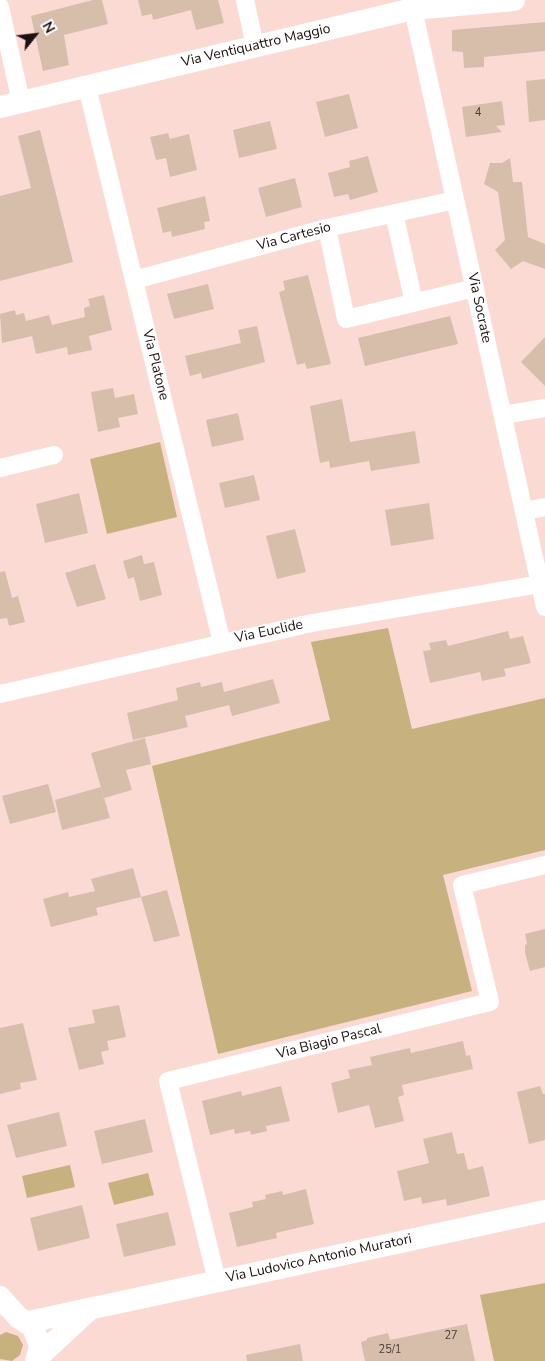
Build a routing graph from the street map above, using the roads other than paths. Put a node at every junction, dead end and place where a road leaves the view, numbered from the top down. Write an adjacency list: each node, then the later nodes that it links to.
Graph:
1 (245, 0): 5 (street)
2 (514, 0): 3 (street, Via Ventiquattro Maggio)
3 (412, 4): 5 (street, Via Ventiquattro Maggio); 8 (street, Via Socrate)
4 (0, 7): 7 (street)
5 (255, 46): 6 (street, Via Ventiquattro Maggio)
6 (87, 87): 7 (street, Via Ventiquattro Maggio); 11 (street, Via Platone)
7 (10, 105)
8 (456, 200): 9 (street, Via Cartesio); 12 (street, Via Socrate)
9 (394, 214): 10 (street, Via Cartesio); 13 (street)
10 (327, 228): 11 (street, Via Cartesio); 13 (street)
11 (134, 280): 22 (street, Via Platone)
12 (475, 288): 13 (street); 15 (street, Via Socrate)
13 (414, 303)
14 (545, 408): 15 (street)
15 (503, 415): 19 (street, Via Socrate)
16 (54, 455): 17 (street)
17 (0, 468)
18 (545, 507): 19 (street)
19 (524, 511): 20 (street, Via Socrate)
20 (540, 584): 21 (street, Via Socrate); 22 (street, Via Euclide)
21 (545, 607)
22 (222, 643): 23 (street, Via Euclide)
23 (0, 694)
24 (545, 865): 26 (street, Via Biagio Pascal)
25 (545, 1212): 26 (street, Via Ludovico Antonio Muratori)
26 (217, 1281): 28 (street, Via Ludovico Antonio Muratori)
27 (0, 1298): 29 (street)
28 (93, 1307): 29 (street, Via Ludovico Antonio Muratori); 30 (street)
29 (15, 1318): 30 (street)
30 (37, 1359)

